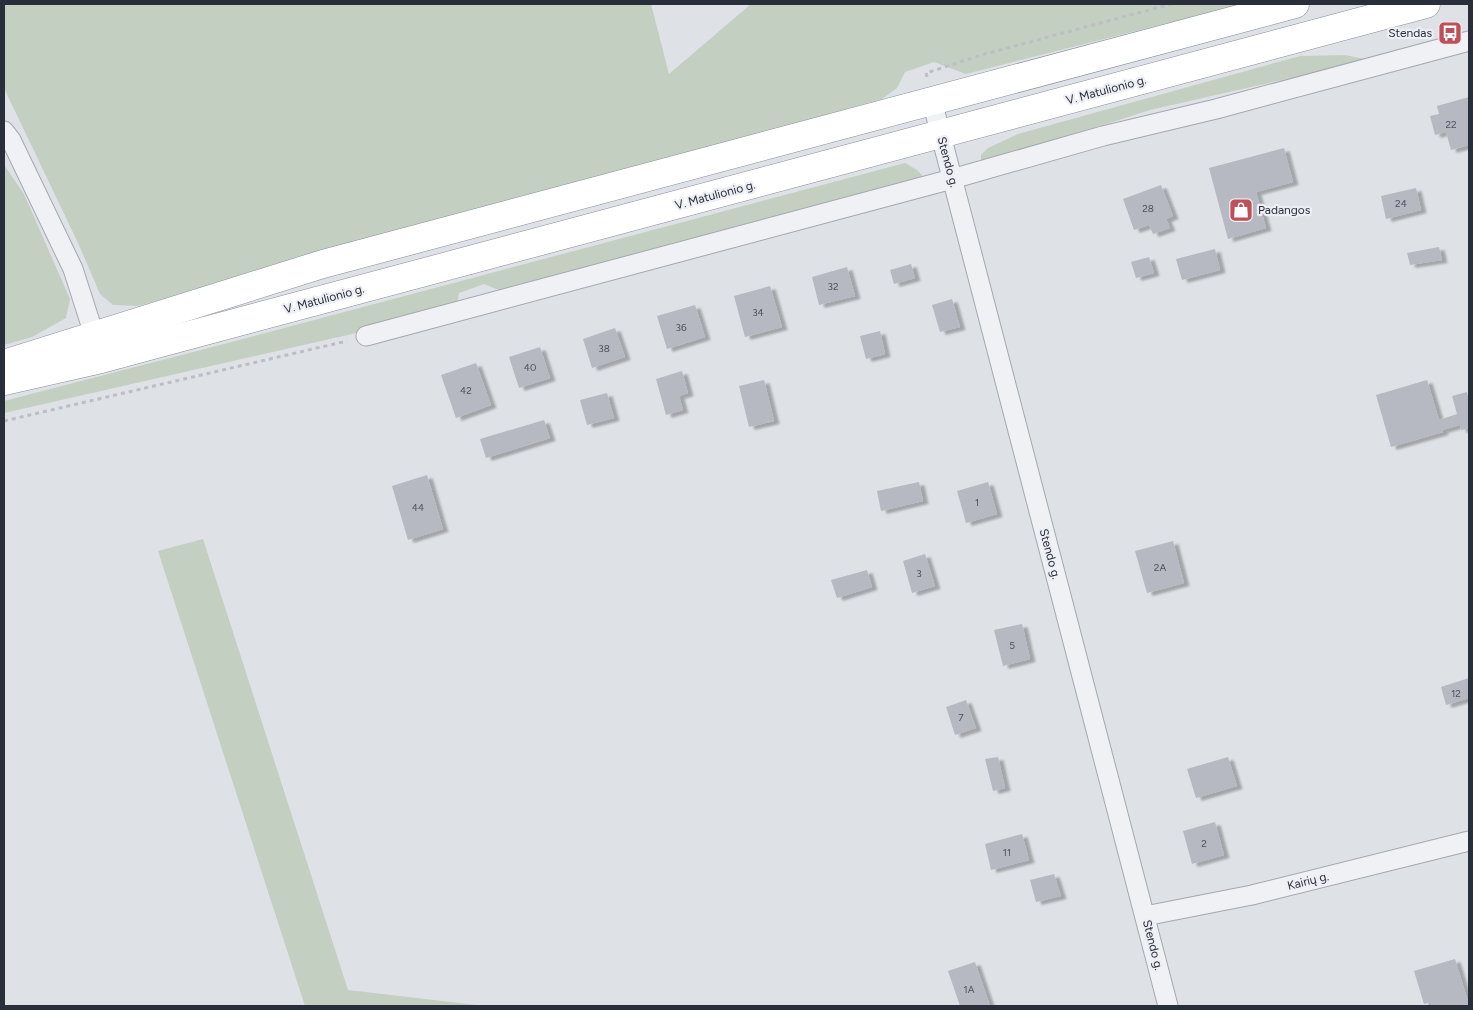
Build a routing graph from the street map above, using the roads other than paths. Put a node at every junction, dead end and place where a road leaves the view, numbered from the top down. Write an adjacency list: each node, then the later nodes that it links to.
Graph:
1 (1295, 4): 4 (highway, V. Matulionio g.)
2 (1426, 4): 6 (highway, V. Matulionio g.)
3 (1469, 41): 7 (street)
4 (932, 101): 6 (street, Stendo g.); 9 (highway, V. Matulionio g.)
5 (4, 131): 9 (street)
6 (941, 135): 7 (street, Stendo g.); 9 (highway, V. Matulionio g.)
7 (952, 179): 8 (street); 13 (street, Stendo g.)
8 (366, 336)
9 (98, 347): 10 (highway, V. Matulionio g.); 11 (highway, V. Matulionio g.)
10 (4, 364)
11 (4, 381)
12 (1469, 841): 13 (street, Kairių g.)
13 (1146, 916): 14 (street, Stendo g.)
14 (1168, 1006)

